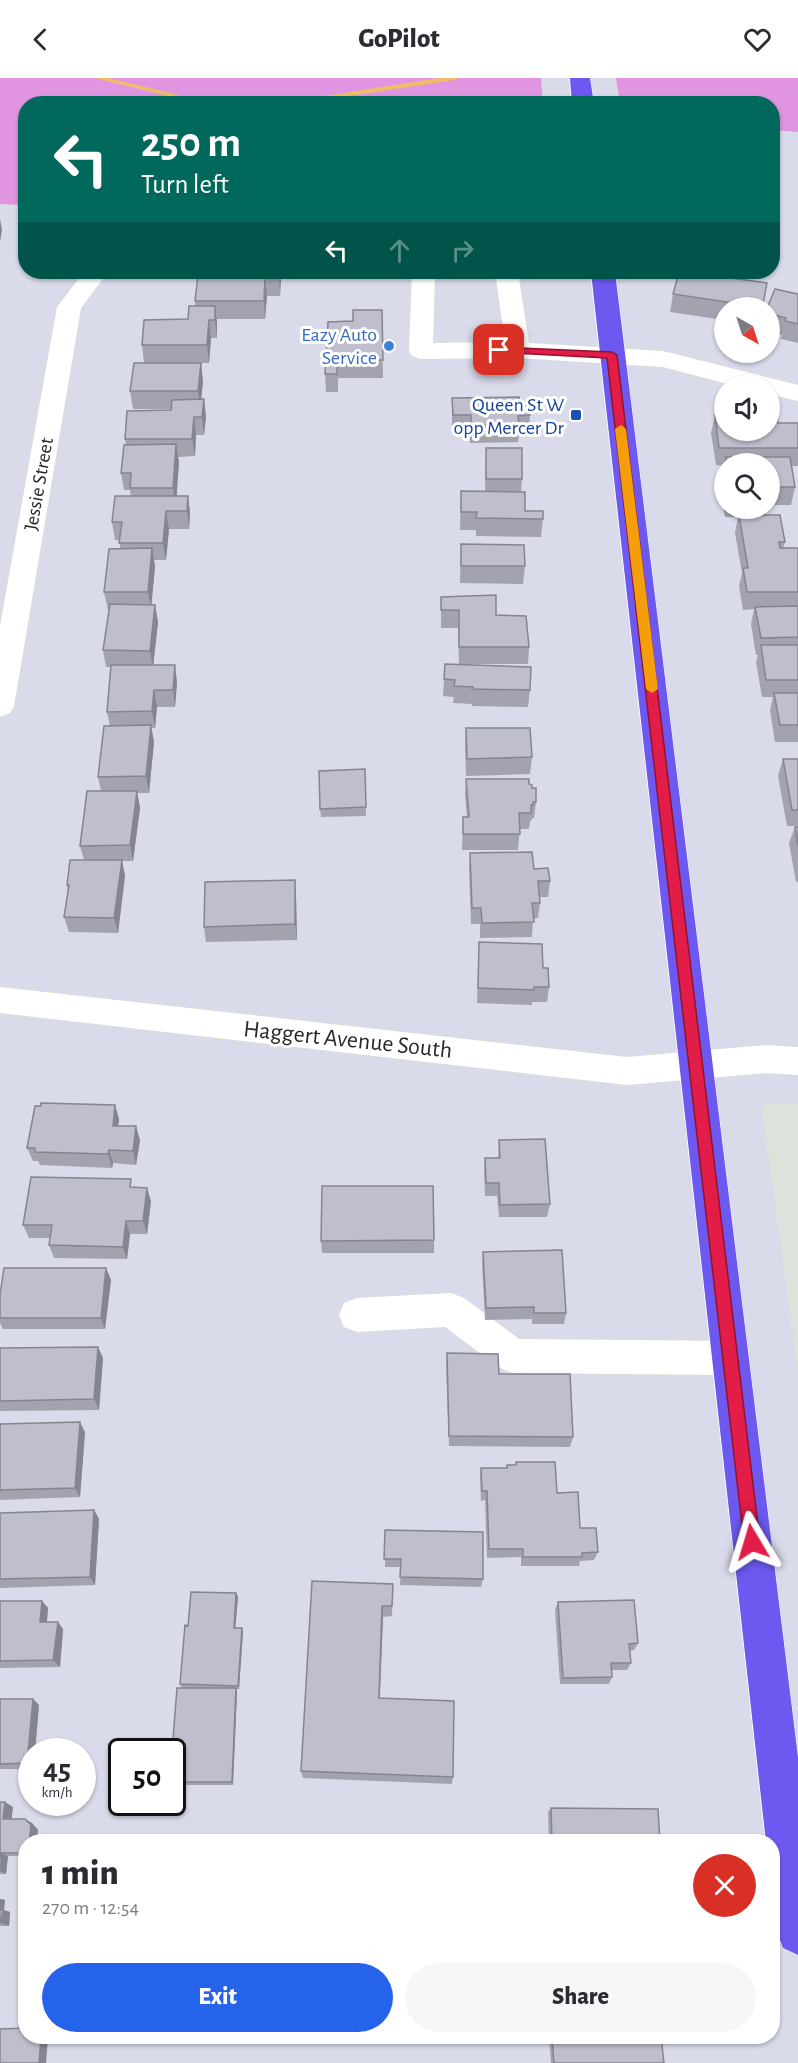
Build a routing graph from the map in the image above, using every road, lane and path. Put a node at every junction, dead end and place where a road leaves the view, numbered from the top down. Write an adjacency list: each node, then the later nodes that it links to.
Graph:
1 (91, 279): 10 (street, Jessie Street)
2 (423, 279): 5 (street)
3 (508, 279): 5 (street)
4 (604, 279): 6 (main road)
5 (518, 350): 6 (street)
6 (612, 355): 7 (street); 13 (main road)
7 (725, 375)
8 (780, 389): 9 (street)
9 (798, 393)
10 (0, 706)
11 (0, 1000): 13 (street, Haggert Avenue South)
12 (798, 1061): 13 (street, Haggert Avenue South)
13 (697, 1065): 15 (main road)
14 (357, 1315): 15 (street)
15 (730, 1358): 16 (main road)
16 (798, 1933)

